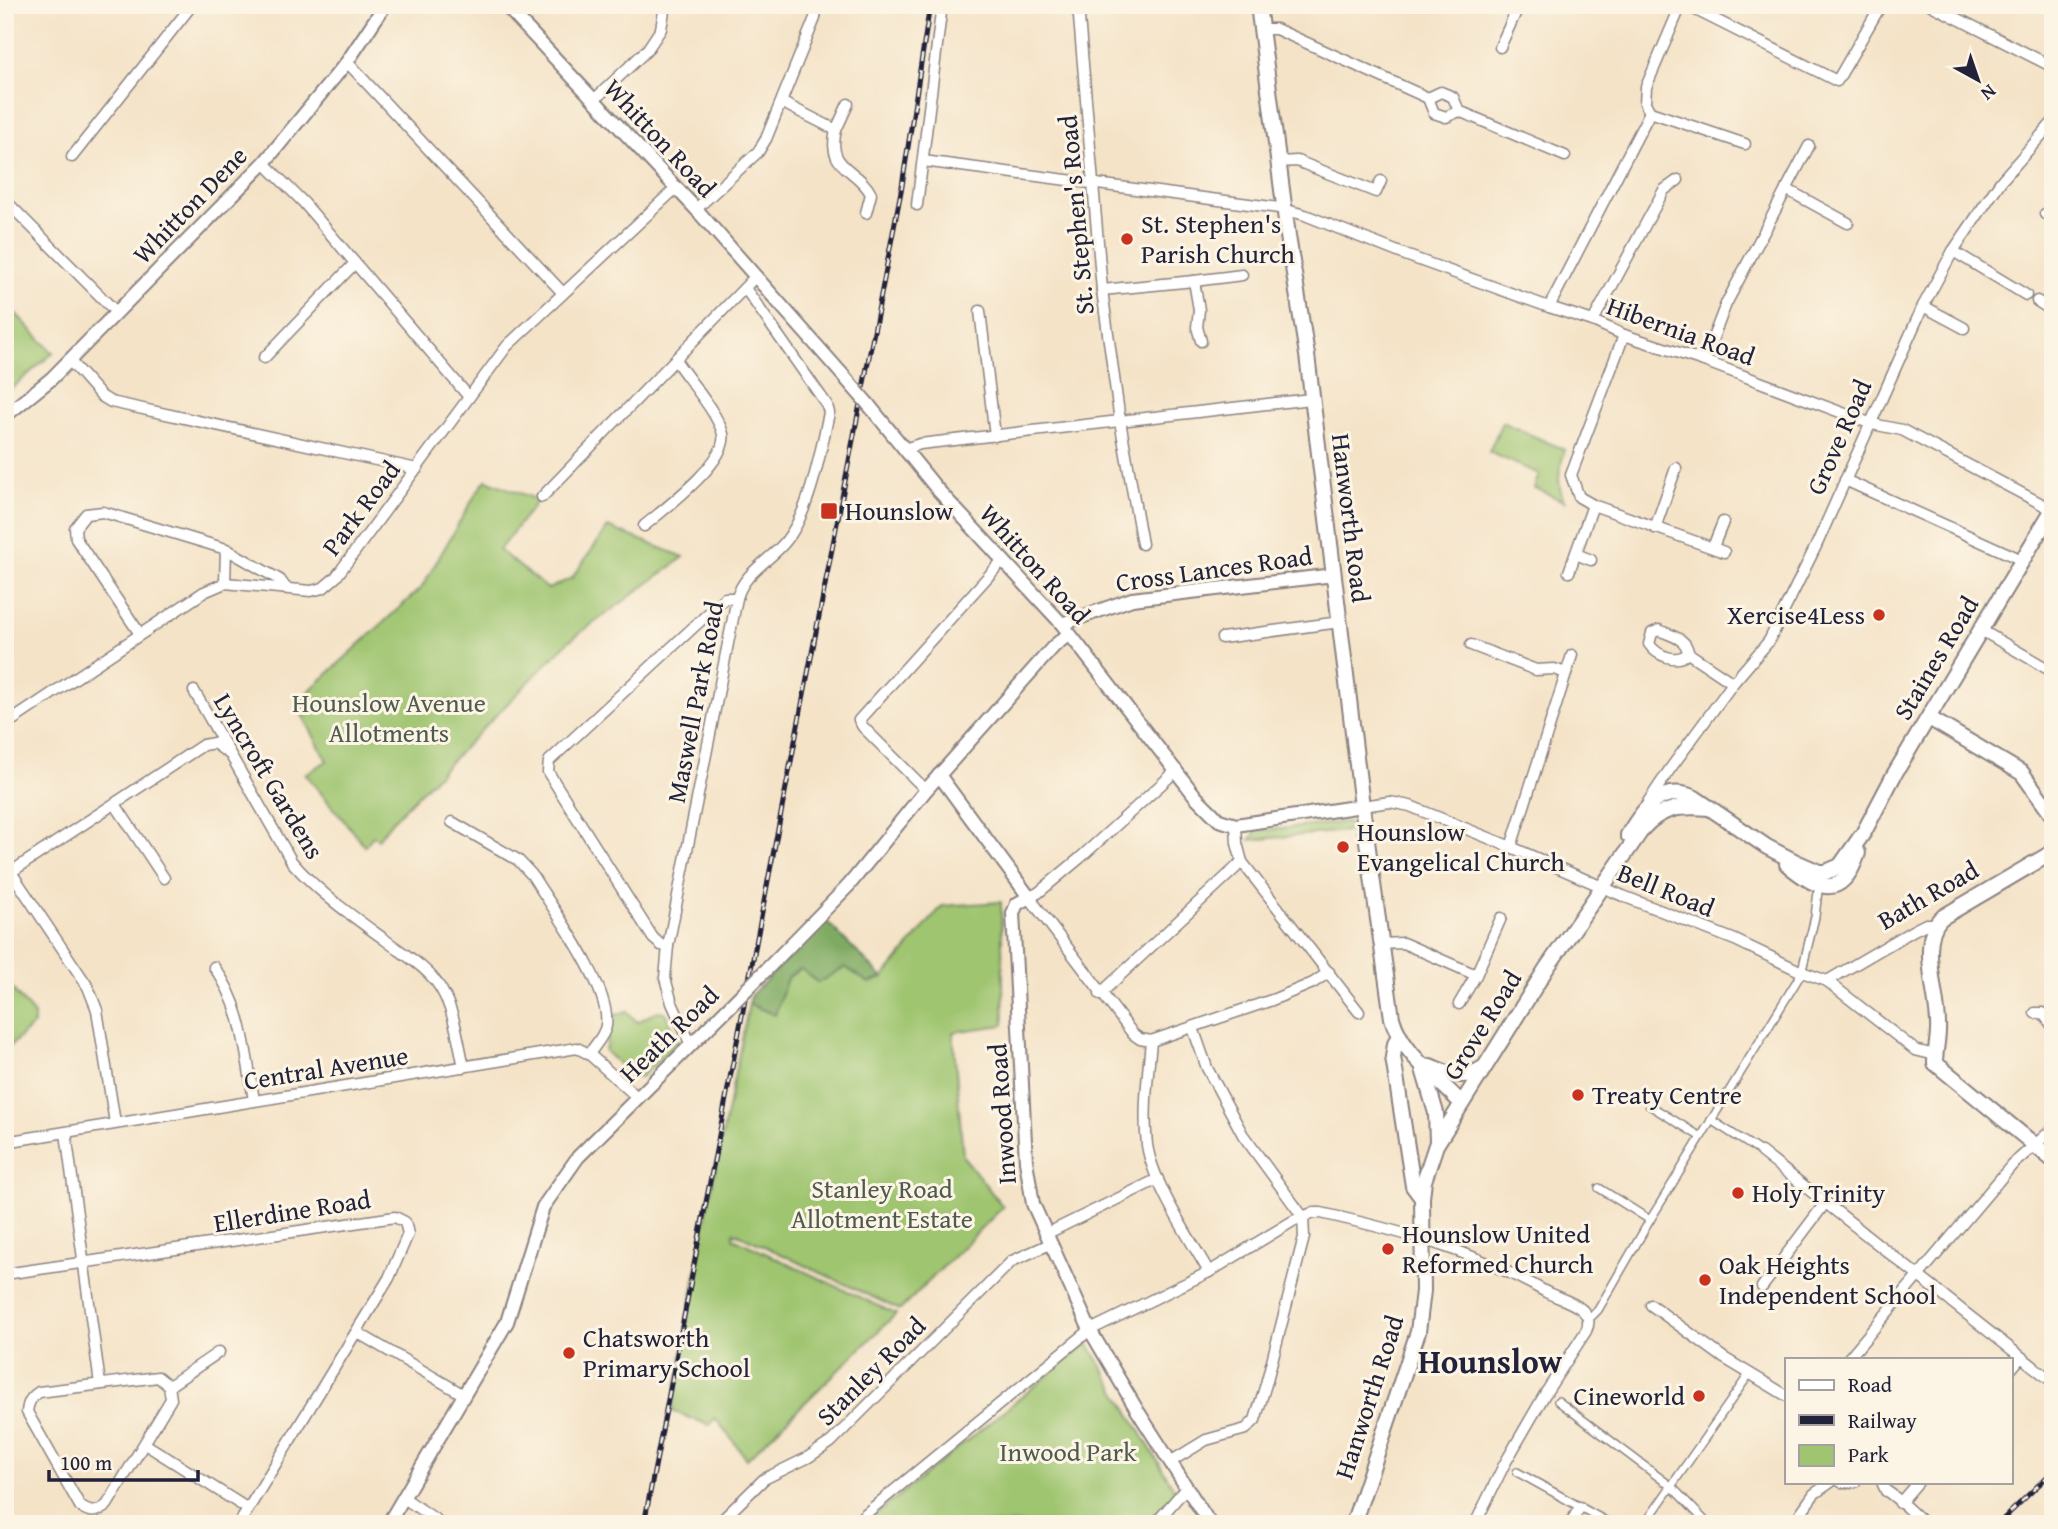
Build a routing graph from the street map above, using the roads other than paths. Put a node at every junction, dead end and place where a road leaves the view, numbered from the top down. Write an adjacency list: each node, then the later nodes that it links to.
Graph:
1 (192, 5): 29 (street)
2 (385, 5): 16 (street, Whitton Dene)
3 (505, 5): 19 (street, Whitton Road)
4 (817, 5): 20 (street)
5 (942, 5): 30 (street)
6 (1079, 5): 35 (street, St. Stephen's Road)
7 (1258, 5): 14 (main road, Hanworth Road)
8 (1519, 5): 15 (street)
9 (1681, 5): 23 (street)
10 (1686, 5): 11 (street)
11 (1881, 5)
12 (1931, 5): 17 (street)
13 (664, 6): 19 (street)
14 (1261, 29): 18 (street); 31 (main road, Hanworth Road)
15 (1500, 47)
16 (347, 62): 32 (street, Whitton Dene); 51 (street)
17 (2053, 67)
18 (1429, 98): 22 (street); 22 (street)
19 (594, 100): 36 (street, Whitton Road)
20 (783, 103): 25 (street); 40 (street)
21 (848, 104): 25 (street)
22 (1459, 111): 28 (street)
23 (1650, 112): 26 (street); 55 (street)
24 (2053, 122): 44 (street, Grove Road)
25 (836, 130): 42 (street)
26 (1745, 144)
27 (1810, 146): 37 (street)
28 (1564, 156)
29 (72, 157)
30 (923, 161): 35 (street, Hibernia Road); 39 (street)
31 (1278, 162): 34 (street); 41 (main road, Hanworth Road)
32 (264, 163): 45 (street); 58 (street, Whitton Dene)
33 (1678, 180): 59 (street)
34 (1381, 181)
35 (1092, 184): 41 (street, Hibernia Road); 50 (street, St. Stephen's Road)
36 (676, 188): 40 (street, Whitton Road); 51 (street, Park Road)
37 (1786, 189): 43 (street); 66 (street)
38 (5, 200): 58 (street)
39 (917, 205)
40 (696, 209): 47 (street, Whitton Road)
41 (1285, 210): 55 (street, Hibernia Road); 68 (main road, Hanworth Road)
42 (866, 213)
43 (1848, 223)
44 (1953, 251): 52 (street); 54 (street, Grove Road)
45 (355, 263): 63 (street); 67 (street)
46 (1242, 275): 48 (street)
47 (755, 277): 49 (street); 73 (street, Whitton Road, bridge)
48 (1194, 281): 50 (street); 62 (street)
49 (744, 288): 65 (street); 97 (street, Maswell Park Road)
50 (1102, 290): 70 (street, St. Stephen's Road)
51 (563, 293): 67 (street, Park Road)
52 (2026, 295)
53 (2037, 301): 56 (street)
54 (1923, 306): 60 (street); 71 (street, Grove Road)
55 (1549, 307): 59 (street, Hibernia Road)
56 (2053, 310)
57 (980, 311): 72 (street)
58 (116, 312): 64 (street, Whitton Dene)
59 (1593, 321): 61 (street, Hibernia Road)
60 (1964, 328)
61 (1624, 335): 66 (street, Hibernia Road); 80 (street)
62 (1201, 341)
63 (264, 358)
64 (69, 360): 69 (street, Whitton Dene); 74 (street)
65 (676, 361): 79 (street); 83 (street)
66 (1704, 361): 71 (street, Hibernia Road)
67 (469, 397): 74 (street, Park Road)
68 (1311, 399): 70 (street); 94 (main road, Hanworth Road)
69 (5, 416)
70 (1120, 421): 72 (street); 85 (street, St. Stephen's Road)
71 (1872, 424): 77 (street, Grove Road); 81 (street, Hibernia Road)
72 (995, 436): 73 (street)
73 (904, 449): 92 (street, Whitton Road)
74 (417, 468): 96 (street, Park Road)
75 (1676, 468): 78 (street)
76 (1658, 478): 78 (street)
77 (1845, 480): 91 (street); 108 (street, Grove Road)
78 (1670, 483): 84 (street)
79 (542, 497)
80 (1593, 505): 84 (street); 89 (street)
81 (2053, 510): 91 (main road, Staines Road)
82 (1723, 522): 86 (street)
83 (644, 526)
84 (1655, 528): 86 (street)
85 (1142, 544)
86 (1713, 547): 88 (street)
87 (226, 549): 95 (street); 96 (street); 101 (street)
88 (1724, 551)
89 (1576, 554): 90 (street); 93 (street)
90 (1591, 560)
91 (2022, 560): 100 (main road, Staines Road)
92 (1002, 561): 99 (street, Whitton Road); 116 (street)
93 (1569, 572)
94 (1334, 575): 98 (main road, Hanworth Road); 99 (street, Cross Lances Road)
95 (225, 583): 96 (street, Park Road); 101 (street)
96 (285, 587)
97 (737, 598): 137 (street, Maswell Park Road); 137 (street)
98 (1340, 622): 102 (street); 119 (main road, Hanworth Road)
99 (1066, 629): 113 (street, Whitton Road); 115 (street, Heath Road)
100 (1981, 630): 106 (street); 110 (main road, Staines Road)
101 (140, 634): 111 (street)
102 (1222, 638)
103 (1471, 645): 107 (street)
104 (1688, 653): 108 (street)
105 (1572, 655): 107 (street)
106 (2053, 672)
107 (1566, 673): 125 (street)
108 (1733, 683): 114 (street, Grove Road)
109 (194, 691): 112 (street, Lyncroft Gardens)
110 (1929, 719): 120 (main road, Staines Road); 121 (main road)
111 (5, 725)
112 (232, 756): 118 (street); 156 (street, Lyncroft Gardens)
113 (1177, 770): 124 (street, Whitton Road); 133 (street)
114 (1668, 771): 117 (street); 122 (street, Grove Road)
115 (939, 775): 116 (street, Heath Road); 133 (street)
116 (926, 790): 151 (street, Heath Road, bridge)
117 (1668, 794): 120 (main road, Staines Road); 122 (main road)
118 (115, 804): 128 (street); 130 (street)
119 (1362, 806): 124 (street); 125 (street, Bell Road); 136 (main road, Hanworth Road)
120 (1710, 808): 129 (main road)
121 (2053, 816)
122 (1639, 817): 129 (main road)
123 (452, 822): 152 (street)
124 (1236, 825): 127 (street)
125 (1511, 846): 131 (street, Bell Road)
126 (2053, 852): 135 (main road, Bath Road)
127 (1242, 862): 139 (street); 143 (street)
128 (8, 868): 163 (street)
129 (1613, 868): 131 (main road)
130 (164, 878)
131 (1601, 887): 140 (street, Bell Road); 155 (main road, Grove Road)
132 (1818, 891): 140 (street)
133 (1029, 897): 143 (street); 179 (street, Inwood Road)
134 (1501, 918): 141 (street)
135 (1935, 924): 142 (street, Bath Road); 153 (main road)
136 (1380, 944): 141 (street); 149 (main road, Hanworth Road)
137 (668, 946): 151 (street, Maswell Park Road)
138 (214, 967): 159 (street)
139 (1329, 972): 145 (street); 148 (street)
140 (1802, 972): 142 (street, Bell Road); 162 (street)
141 (1476, 975): 144 (street)
142 (1827, 981): 153 (street, Bell Road)
143 (1100, 994): 150 (street)
144 (1459, 1004)
145 (1359, 1012)
146 (2035, 1013): 147 (street)
147 (2053, 1027)
148 (1193, 1028): 150 (street); 176 (street)
149 (1398, 1037): 154 (main road, Hanworth Road); 174 (main road, Hanworth Road)
150 (1151, 1041): 172 (street)
151 (691, 1045): 158 (street, Heath Road)
152 (589, 1054): 156 (street, Central Avenue); 158 (street)
153 (1935, 1055): 168 (main road)
154 (1418, 1060): 155 (main road); 157 (main road, Hanworth Road); 161 (main road, Hanworth Road)
155 (1488, 1063): 161 (main road, Grove Road)
156 (464, 1067): 159 (street, Central Avenue)
157 (1426, 1075): 161 (main road); 169 (main road, Hanworth Road)
158 (637, 1097): 197 (street, Heath Road)
159 (254, 1100): 163 (street, Central Avenue)
160 (1649, 1105): 166 (street)
161 (1460, 1106): 169 (main road, Grove Road)
162 (1711, 1120): 166 (street); 170 (street)
163 (115, 1124): 165 (street, Central Avenue)
164 (2053, 1129): 168 (street)
165 (66, 1133): 167 (street, Central Avenue); 180 (street)
166 (1701, 1137): 177 (street)
167 (5, 1142)
168 (2034, 1144): 171 (main road); 183 (street)
169 (1436, 1145): 174 (main road, Grove Road)
170 (1761, 1152): 175 (street)
171 (2053, 1160)
172 (1158, 1179): 179 (street, Stanley Road); 181 (street)
173 (1599, 1188): 177 (street)
174 (1422, 1198): 178 (main road, Hanworth Road)
175 (1826, 1202): 183 (street); 184 (street)
176 (1303, 1217): 178 (street); 181 (street); 201 (street)
177 (1650, 1220): 186 (street)
178 (1423, 1238): 221 (main road, Hanworth Road); 222 (street)
179 (1048, 1239): 187 (street, Inwood Road); 217 (street, Stanley Road)
180 (82, 1263): 182 (street, Ellerdine Road); 188 (street, Ellerdine Road); 195 (street)
181 (1209, 1272): 187 (street)
182 (5, 1274)
183 (1920, 1275): 190 (street); 191 (street)
184 (1762, 1287)
185 (1651, 1305): 193 (street)
186 (1592, 1316)
187 (1090, 1330): 201 (street, Inwood Road); 218 (street)
188 (358, 1333): 197 (street); 213 (street, Ellerdine Road)
189 (219, 1352): 196 (street)
190 (2021, 1357): 192 (street); 194 (street)
191 (1849, 1358)
192 (2012, 1368)
193 (1749, 1373): 198 (street); 207 (street)
194 (2051, 1376)
195 (100, 1384): 196 (street); 200 (street)
196 (169, 1386): 200 (street)
197 (464, 1395): 210 (street, Heath Road)
198 (1785, 1395)
199 (1558, 1401): 207 (street)
200 (145, 1444): 213 (street)
201 (1170, 1462): 208 (street, Inwood Road)
202 (1517, 1472): 212 (street)
203 (1818, 1484): 209 (street)
204 (1828, 1484): 209 (street)
205 (1883, 1484): 211 (street)
206 (1916, 1484): 211 (street)
207 (1672, 1487): 225 (street); 226 (street)
208 (1186, 1488): 219 (street); 220 (street, Inwood Road)
209 (1814, 1494): 227 (street)
210 (404, 1498): 215 (street, Heath Road); 216 (street)
211 (1900, 1503): 228 (street)
212 (1580, 1507): 223 (street); 224 (street)
213 (248, 1509): 214 (street, Ellerdine Road)
214 (239, 1524)
215 (388, 1524)
216 (442, 1524)
217 (718, 1524)
218 (853, 1524)
219 (1155, 1524)
220 (1210, 1524)
221 (1353, 1524)
222 (1475, 1524)
223 (1570, 1524)
224 (1611, 1524)
225 (1643, 1524)
226 (1708, 1524)
227 (1793, 1524)
228 (1925, 1524)

